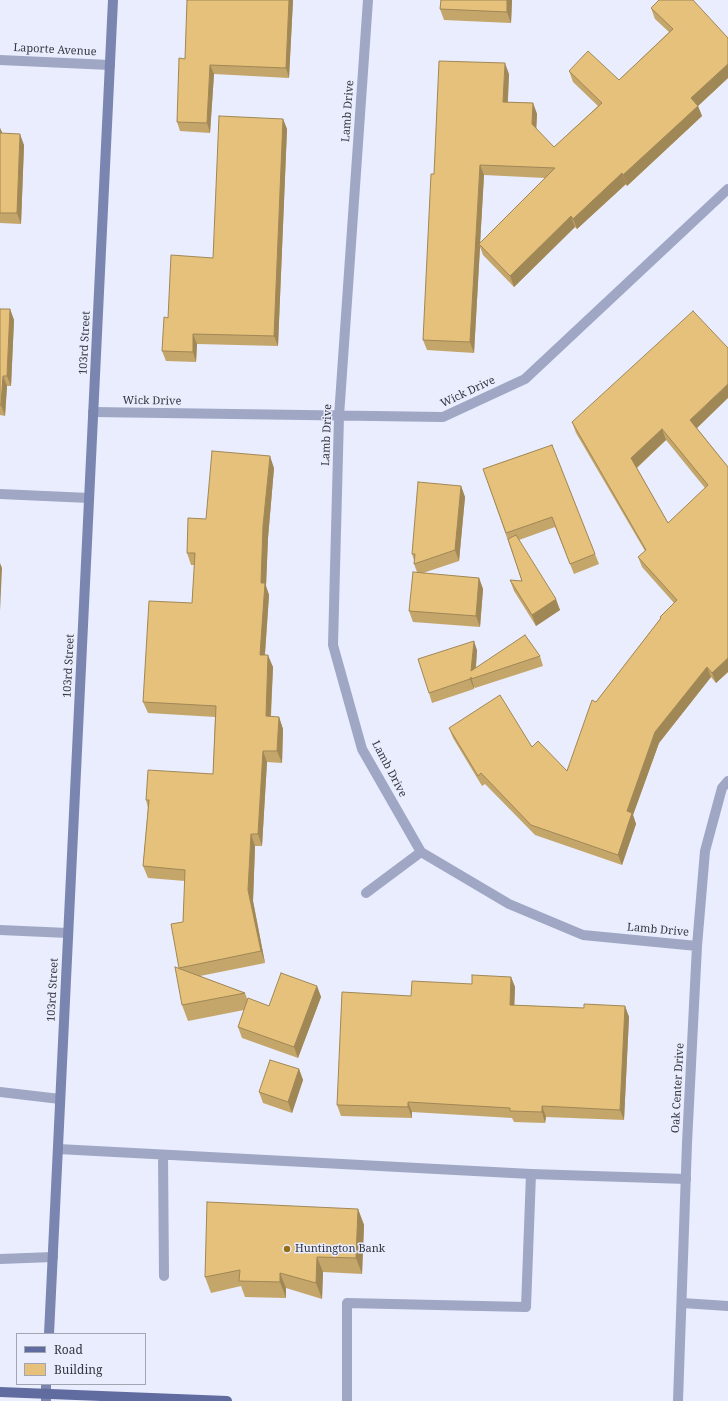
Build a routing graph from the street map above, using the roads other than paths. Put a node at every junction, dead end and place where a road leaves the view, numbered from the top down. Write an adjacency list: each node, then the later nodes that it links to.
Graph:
1 (113, 0): 4 (main road, 103rd Street)
2 (368, 0): 7 (street, Lamb Drive)
3 (0, 60): 4 (street, Laporte Avenue)
4 (110, 65): 6 (main road, 103rd Street)
5 (728, 190): 7 (street, Wick Drive)
6 (93, 412): 7 (street, Wick Drive); 9 (main road, 103rd Street)
7 (339, 416): 11 (street, Lamb Drive)
8 (0, 494): 9 (street)
9 (89, 498): 14 (main road, 103rd Street)
10 (728, 781): 15 (street, Oak Center Drive)
11 (421, 852): 12 (street); 15 (street, Lamb Drive)
12 (366, 893)
13 (0, 930): 14 (street)
14 (68, 933): 17 (main road, 103rd Street)
15 (698, 946): 21 (street, Oak Center Drive)
16 (0, 1092): 17 (street)
17 (60, 1099): 18 (main road, 103rd Street)
18 (58, 1150): 19 (street); 22 (main road, 103rd Street)
19 (163, 1155): 20 (street); 24 (street)
20 (531, 1174): 21 (street); 31 (street)
21 (686, 1179): 25 (street, Oak Center Drive)
22 (53, 1257): 23 (street); 27 (main road, 103rd Street)
23 (0, 1259)
24 (164, 1276)
25 (682, 1303): 26 (street); 32 (street, Oak Center Drive)
26 (728, 1306)
27 (49, 1333)
28 (0, 1392): 29 (main road)
29 (46, 1393): 30 (main road)
30 (228, 1401)
31 (347, 1401)
32 (678, 1401)

